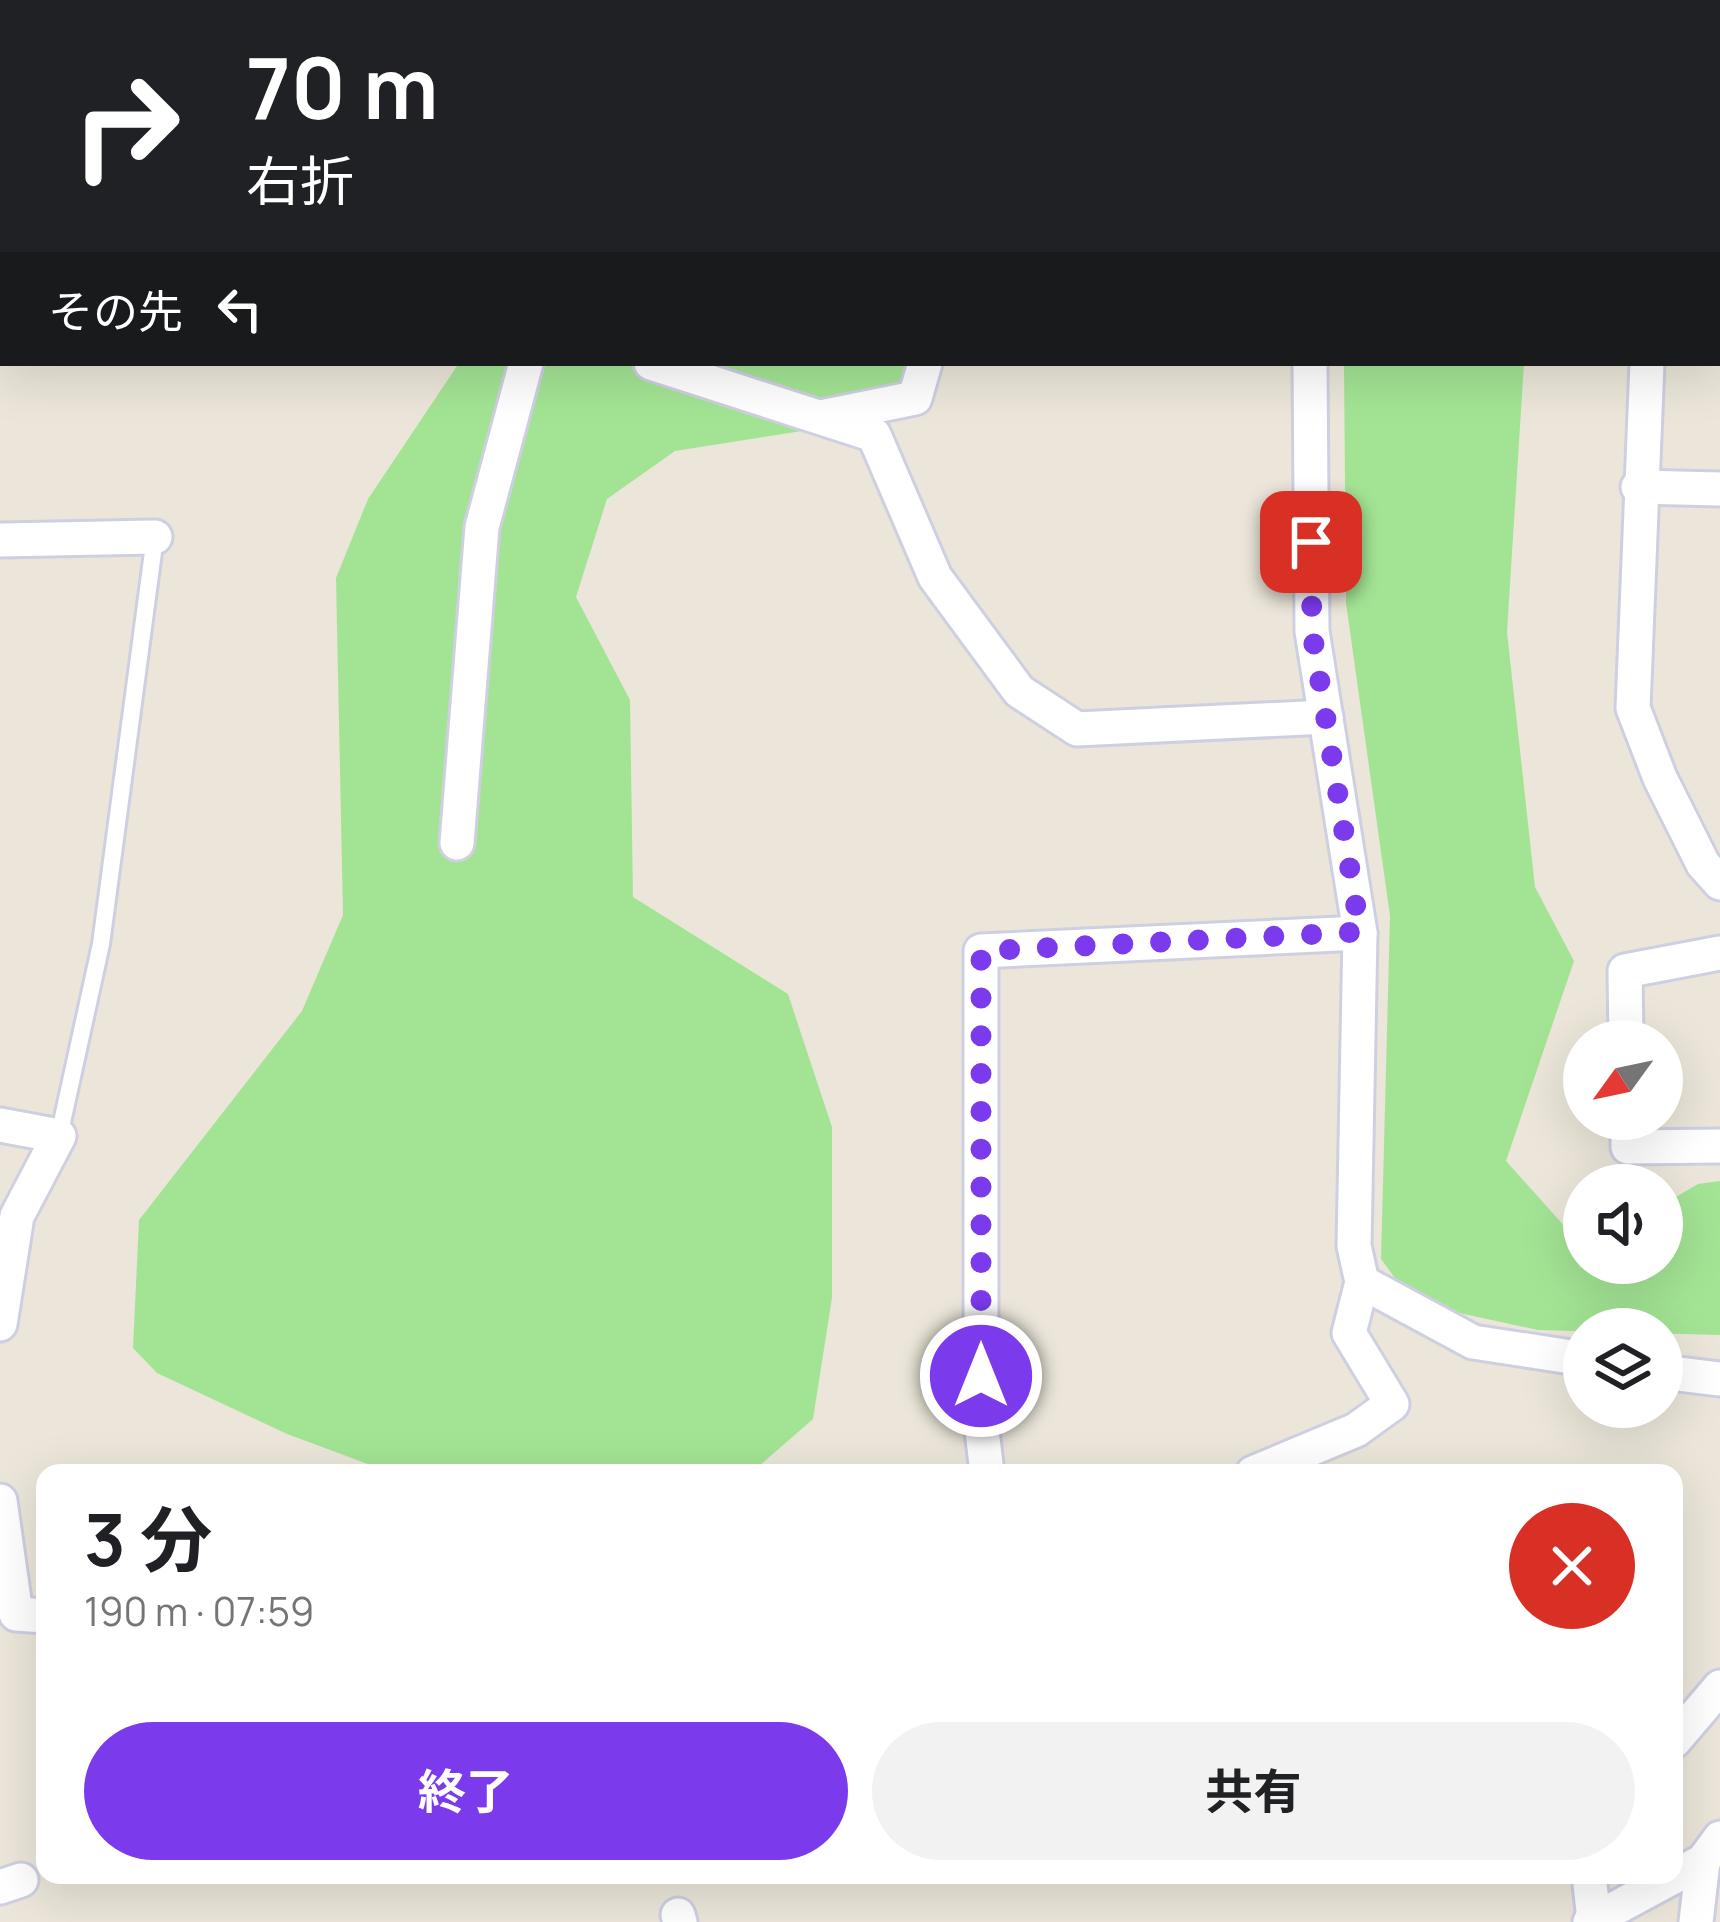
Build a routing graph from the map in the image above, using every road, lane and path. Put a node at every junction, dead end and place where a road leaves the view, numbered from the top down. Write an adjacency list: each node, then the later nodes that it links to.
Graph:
1 (525, 366): 12 (street)
2 (660, 366): 6 (street)
3 (924, 366): 6 (street)
4 (1310, 366): 11 (street)
5 (1647, 366): 7 (street)
6 (820, 418): 11 (street)
7 (1639, 487): 8 (street); 13 (street)
8 (1720, 490)
9 (155, 537): 10 (street); 18 (lane)
10 (0, 540)
11 (1326, 718): 14 (street)
12 (457, 843)
13 (1720, 883)
14 (1360, 932): 21 (street); 26 (street)
15 (1720, 953): 16 (street)
16 (1626, 1020)
17 (0, 1125): 18 (street)
18 (59, 1136): 22 (street)
19 (1628, 1140): 20 (street)
20 (1720, 1146)
21 (1362, 1282): 23 (street); 27 (street)
22 (0, 1324)
23 (1563, 1356)
24 (1683, 1374): 25 (street)
25 (1720, 1378)
26 (986, 1464)
27 (1275, 1464)
28 (0, 1502): 29 (street)
29 (36, 1615)
30 (1720, 1687): 31 (street)
31 (1683, 1730)
32 (1712, 1849): 33 (street); 37 (street)
33 (1683, 1866)
34 (1590, 1884): 36 (street)
35 (1654, 1884): 36 (street)
36 (1592, 1921)
37 (1696, 1922)

